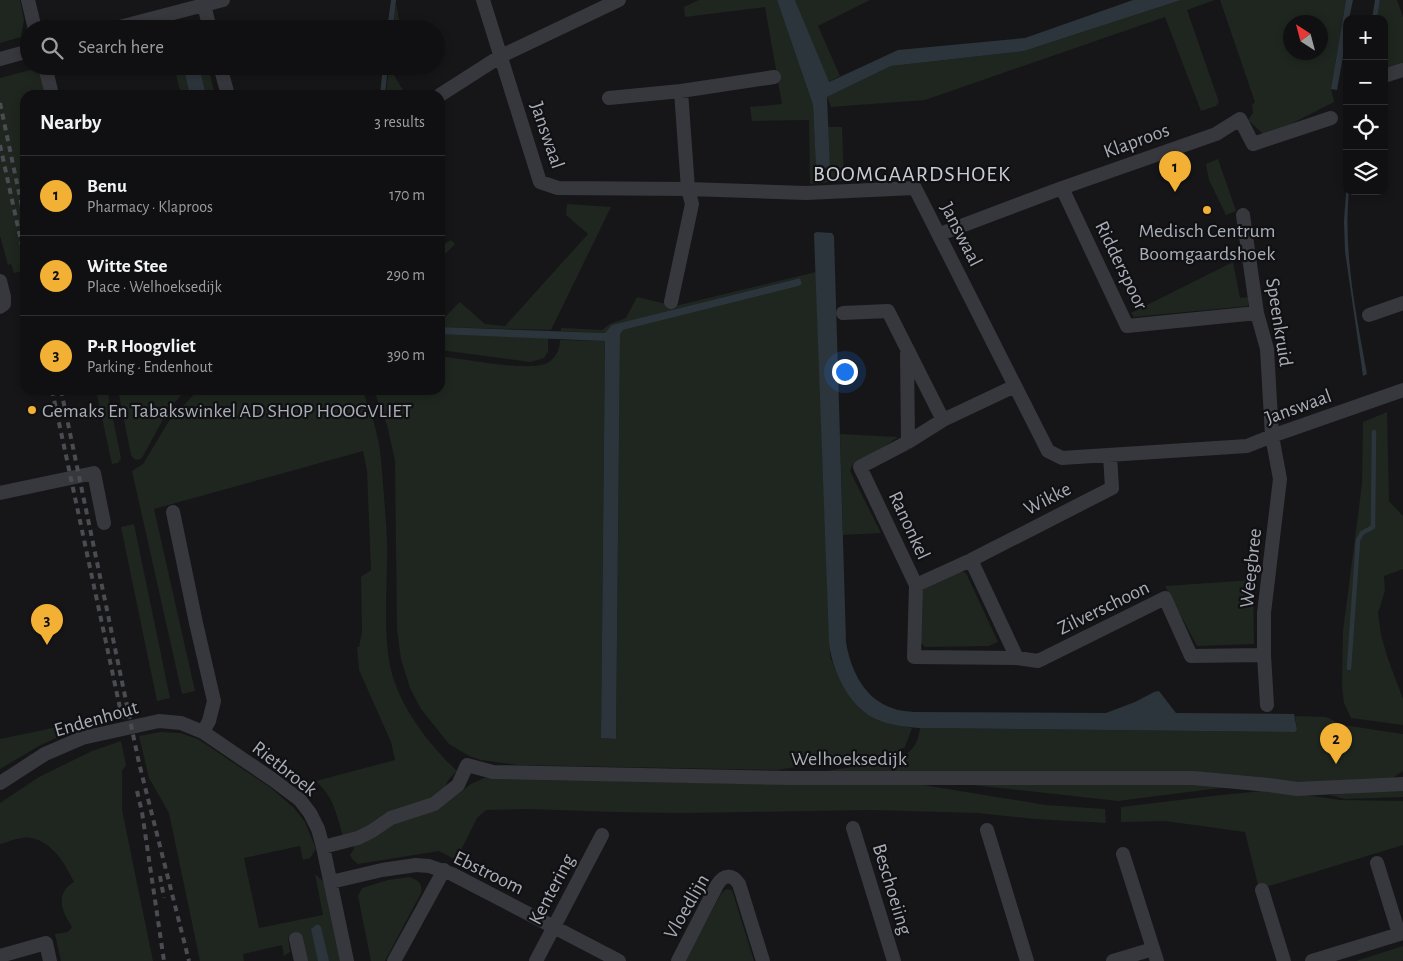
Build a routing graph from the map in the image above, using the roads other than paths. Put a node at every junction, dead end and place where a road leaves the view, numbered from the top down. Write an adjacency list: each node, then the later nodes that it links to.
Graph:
1 (28, 0): 6 (street)
2 (223, 0): 5 (street)
3 (483, 0): 10 (street, Janswaal)
4 (619, 0): 10 (street)
5 (204, 5): 7 (street); 8 (street)
6 (33, 20)
7 (146, 20)
8 (208, 20)
9 (20, 53): 11 (street)
10 (501, 56): 20 (street); 24 (street, Janswaal)
11 (0, 59)
12 (1403, 70): 15 (street)
13 (47, 75): 17 (street)
14 (222, 75): 18 (street)
15 (1388, 75)
16 (774, 77): 19 (street)
17 (51, 90)
18 (227, 90)
19 (681, 91): 21 (street); 24 (street)
20 (445, 92)
21 (609, 98)
22 (1331, 118): 23 (street, Klaproos)
23 (1062, 188): 26 (street, Klaproos); 32 (street, Ridderspoor)
24 (688, 189): 26 (street, Janswaal); 28 (street)
25 (1243, 215): 32 (street, Speenkruid)
26 (940, 234): 35 (street, Janswaal)
27 (0, 280): 30 (street)
28 (671, 302)
29 (1403, 303): 33 (street)
30 (0, 307)
31 (843, 312): 34 (street)
32 (1257, 313): 38 (street, Speenkruid)
33 (1369, 315)
34 (907, 348): 37 (street); 39 (street)
35 (1014, 386): 37 (street, Ranonkel); 40 (street, Janswaal)
36 (1403, 390): 38 (street, Janswaal)
37 (943, 420): 39 (street, Ranonkel)
38 (1272, 436): 40 (street, Janswaal); 46 (street, Weegbree)
39 (908, 442): 45 (street, Ranonkel)
40 (1110, 455): 44 (street, Wikke)
41 (0, 493): 43 (street)
42 (172, 512): 51 (street)
43 (104, 523)
44 (971, 560): 45 (street); 48 (street)
45 (916, 585): 47 (street, Ranonkel)
46 (1264, 655): 48 (street, Zilverschoon); 49 (street, Weegbree)
47 (914, 657): 48 (street, Zilverschoon)
48 (1017, 658)
49 (1267, 705)
50 (181, 723): 51 (street, Rietbroek); 52 (street, Endenhout)
51 (206, 726): 57 (street, Rietbroek)
52 (0, 783)
53 (1403, 784): 57 (street, Welhoeksedijk)
54 (853, 828): 76 (street, Beschoeiing)
55 (988, 830): 77 (street)
56 (602, 835): 63 (street, Kentering)
57 (323, 847): 61 (street, Rietbroek)
58 (1123, 854): 66 (street)
59 (1377, 863): 64 (street)
60 (444, 870): 61 (street, Ebstroom); 63 (street, Ebstroom); 71 (street)
61 (331, 882): 70 (street, Rietbroek)
62 (1262, 890): 79 (street)
63 (553, 927): 72 (street, Kentering); 73 (street, Ebstroom)
64 (1401, 934): 80 (street)
65 (296, 939): 69 (street)
66 (1155, 955): 78 (street)
67 (0, 956): 68 (street)
68 (50, 961)
69 (301, 961)
70 (347, 961)
71 (394, 961)
72 (536, 961)
73 (619, 961)
74 (678, 961): 75 (street, Vloedlijn)
75 (763, 961)
76 (894, 961)
77 (1027, 961)
78 (1113, 961)
79 (1284, 961)
80 (1312, 961)

